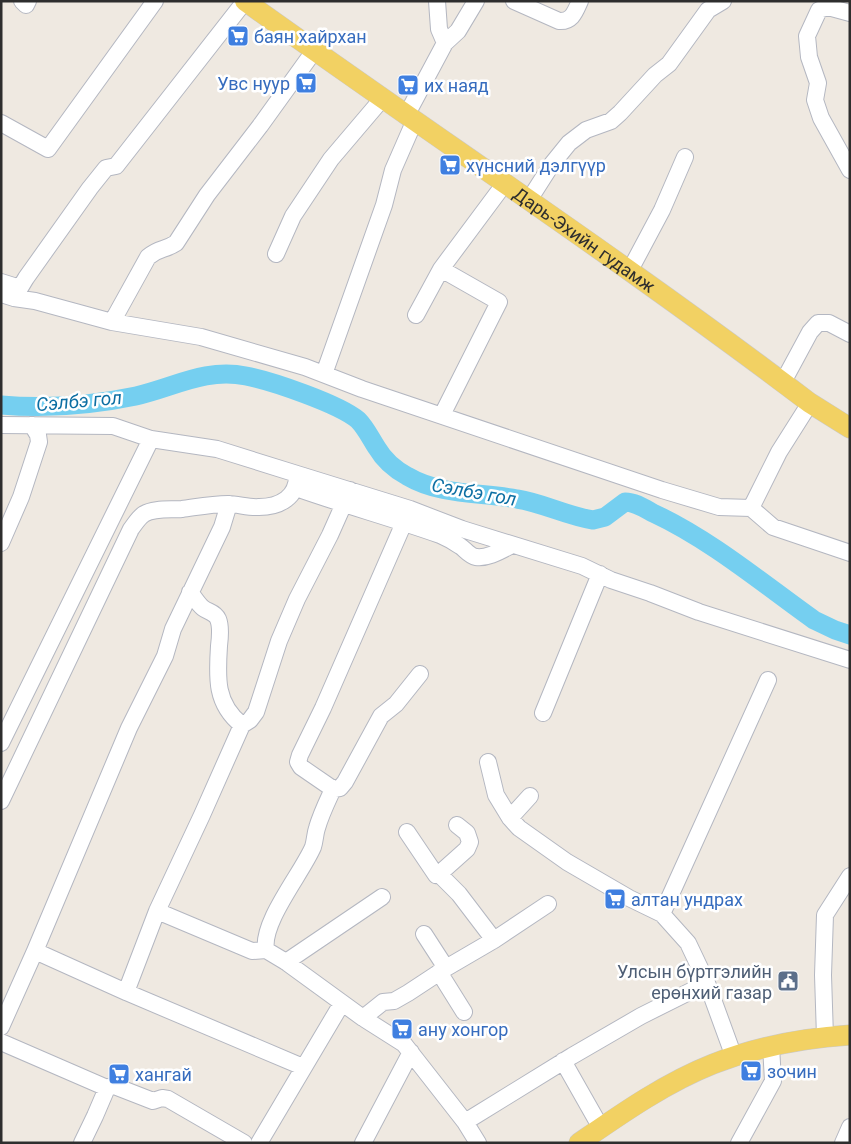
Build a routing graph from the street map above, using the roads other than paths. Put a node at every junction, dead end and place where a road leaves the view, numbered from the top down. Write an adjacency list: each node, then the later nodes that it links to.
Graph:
1 (22, 1): 2 (street)
2 (28, 1)
3 (154, 1): 16 (street)
4 (245, 1): 13 (main road, Дарь-Эхийн гудамж); 25 (street)
5 (437, 1): 12 (street)
6 (476, 1): 12 (street)
7 (514, 1): 8 (street)
8 (580, 1)
9 (723, 1): 10 (street)
10 (705, 6): 20 (street)
11 (850, 13): 18 (street)
12 (445, 42): 15 (street)
13 (314, 51): 14 (main road, Дарь-Эхийн гудамж); 27 (street)
14 (382, 99): 15 (main road, Дарь-Эхийн гудамж); 21 (street)
15 (410, 119): 19 (main road, Дарь-Эхийн гудамж); 29 (street)
16 (1, 123)
17 (685, 157): 23 (street)
18 (850, 170)
19 (505, 183): 20 (main road, Дарь-Эхийн гудамж); 22 (street)
20 (529, 200): 23 (main road, Дарь-Эхийн гудамж)
21 (276, 254)
22 (441, 269): 26 (street); 32 (street)
23 (629, 272): 30 (main road, Дарь-Эхийн гудамж)
24 (1, 282): 25 (street)
25 (12, 293): 27 (street)
26 (416, 315)
27 (112, 322): 29 (street)
28 (850, 334): 30 (street)
29 (324, 374): 32 (street)
30 (784, 382): 31 (main road, Дарь-Эхийн гудамж)
31 (810, 403): 35 (main road, Дарь-Эхийн гудамж); 41 (street)
32 (442, 416): 41 (street)
33 (1, 425): 34 (street)
34 (32, 425): 36 (street); 43 (street)
35 (850, 428)
36 (150, 439): 37 (street); 53 (street)
37 (297, 481): 38 (street); 39 (street); 40 (street)
38 (350, 490): 40 (street); 42 (street)
39 (229, 504): 47 (street); 57 (street)
40 (343, 505): 42 (street); 52 (street)
41 (751, 508): 45 (street)
42 (407, 517): 44 (street); 44 (street); 55 (street)
43 (1, 543)
44 (512, 545): 46 (street)
45 (850, 553)
46 (600, 574): 48 (street); 51 (street)
47 (190, 592): 52 (street); 70 (street)
48 (850, 660)
49 (420, 674): 55 (street)
50 (768, 680): 66 (street)
51 (543, 713)
52 (242, 725): 65 (street)
53 (1, 743)
54 (488, 762): 58 (street)
55 (333, 789): 69 (street)
56 (530, 796): 58 (street)
57 (1, 801)
58 (510, 818): 66 (street)
59 (457, 825): 61 (street)
60 (407, 832): 61 (street)
61 (439, 874): 68 (street)
62 (850, 876): 80 (street)
63 (382, 898): 71 (street)
64 (548, 904): 68 (street)
65 (157, 911): 69 (street); 74 (street)
66 (662, 914): 73 (street)
67 (424, 934): 72 (street)
68 (494, 940): 72 (street)
69 (266, 950): 71 (street)
70 (35, 951): 74 (street); 78 (street)
71 (286, 962): 75 (street)
72 (442, 970): 76 (street); 77 (street)
73 (707, 983): 84 (street); 85 (street)
74 (126, 992): 86 (street)
75 (342, 1004): 77 (street); 86 (street)
76 (464, 1012)
77 (363, 1018): 83 (street)
78 (1, 1026)
79 (850, 1035): 80 (main road)
80 (826, 1037): 82 (main road)
81 (1, 1042): 87 (street)
82 (771, 1046): 84 (main road); 97 (street)
83 (411, 1052): 88 (street); 94 (street)
84 (734, 1057): 90 (main road)
85 (564, 1061): 88 (street); 90 (street)
86 (303, 1067): 93 (street)
87 (106, 1088): 91 (street); 92 (street)
88 (464, 1122): 95 (street)
89 (850, 1127): 98 (street)
90 (601, 1128): 96 (main road)
91 (82, 1143)
92 (244, 1143)
93 (259, 1143)
94 (362, 1143)
95 (478, 1143)
96 (578, 1143)
97 (739, 1143)
98 (843, 1143)

